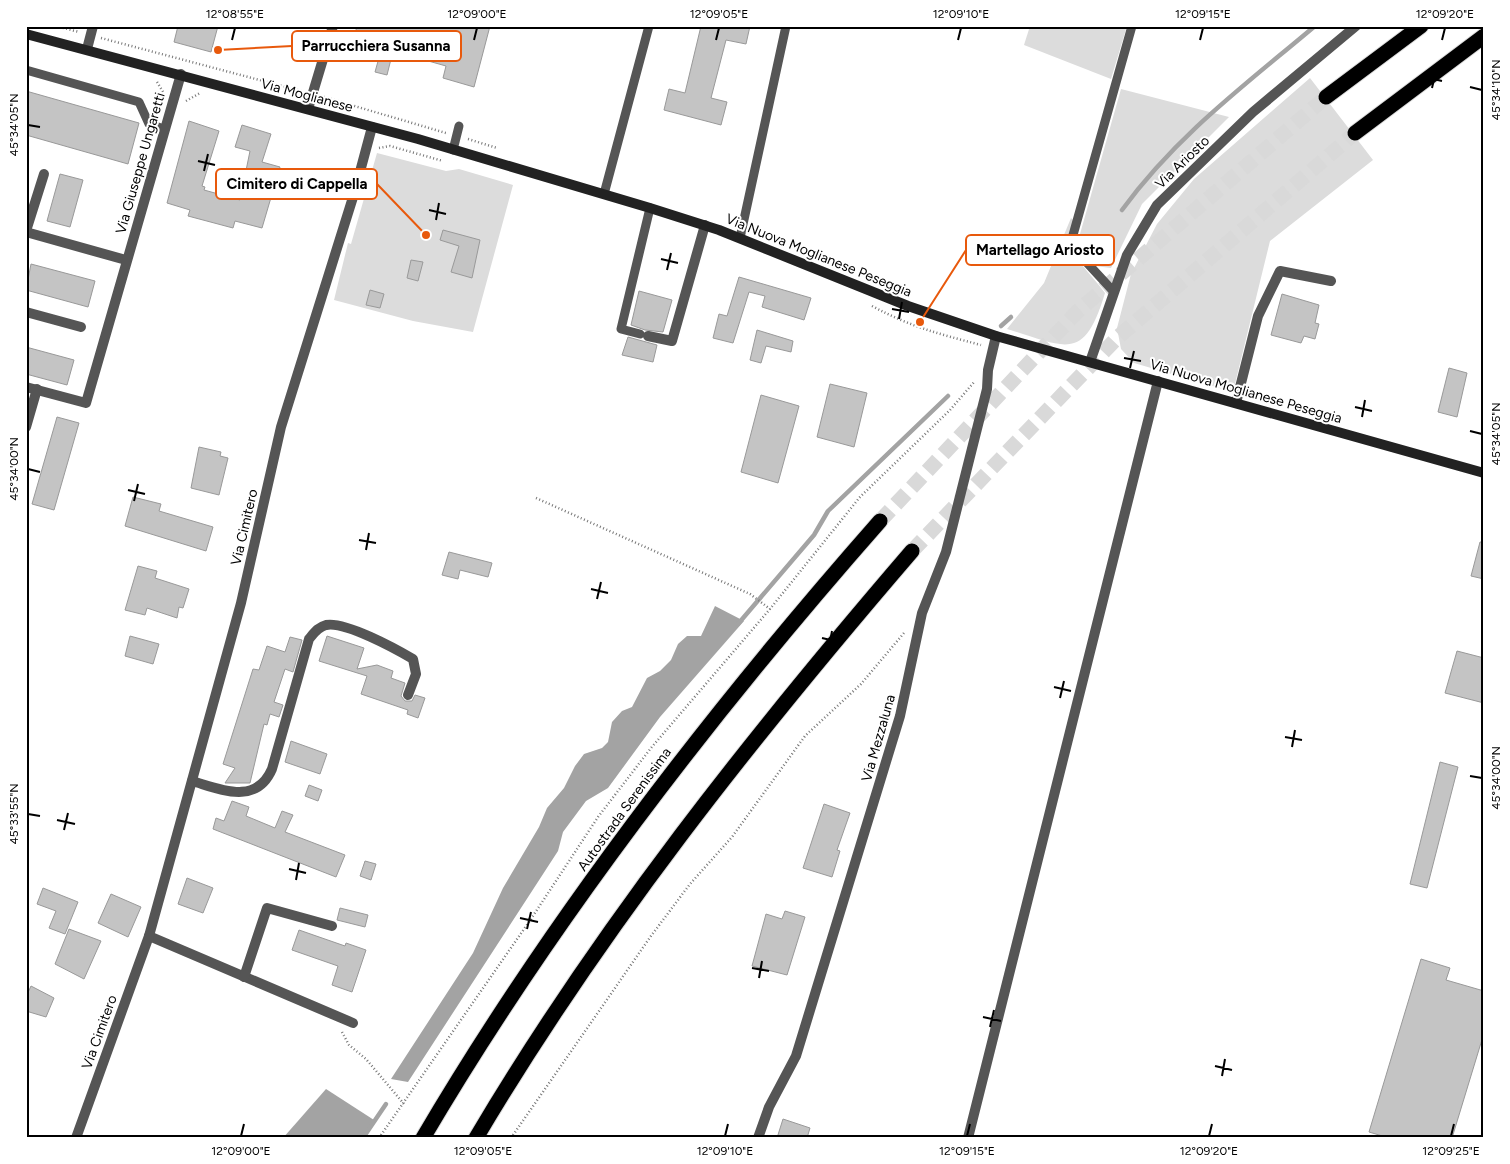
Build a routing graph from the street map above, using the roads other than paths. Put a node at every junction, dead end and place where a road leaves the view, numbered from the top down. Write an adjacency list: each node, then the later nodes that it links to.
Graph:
1 (333, 26): 14 (street)
2 (649, 26): 22 (lane)
3 (786, 26): 26 (lane)
4 (1132, 26): 29 (lane)
5 (1356, 26): 29 (street, Via Ariosto)
6 (1421, 26): 13 (highway)
7 (92, 31): 10 (street)
8 (27, 35): 10 (main road, Via Moglianese)
9 (1484, 36): 18 (highway)
10 (87, 49): 12 (main road, Via Moglianese)
11 (26, 70): 17 (lane)
12 (180, 74): 14 (main road, Via Moglianese); 17 (street, Via Giuseppe Ungaretti)
13 (1326, 97)
14 (308, 109): 16 (main road, Via Moglianese)
15 (459, 126): 19 (lane)
16 (372, 127): 19 (main road, Via Moglianese); 43 (street, Via Cimitero)
17 (164, 129): 27 (street, Via Giuseppe Ungaretti)
18 (1355, 133)
19 (453, 150): 20 (main road, Via Moglianese)
20 (520, 170): 22 (main road, Via Nuova Moglianese Peseggia)
21 (44, 174): 25 (street)
22 (604, 194): 23 (main road, Via Nuova Moglianese Peseggia)
23 (650, 208): 24 (main road, Via Nuova Moglianese Peseggia); 32 (lane)
24 (705, 225): 26 (main road, Via Nuova Moglianese Peseggia); 32 (street)
25 (26, 231): 27 (street)
26 (740, 238): 33 (main road, Via Nuova Moglianese Peseggia)
27 (126, 260): 36 (street, Via Giuseppe Ungaretti)
28 (1330, 281): 37 (street)
29 (1114, 292): 34 (street, Via Ariosto)
30 (26, 312): 31 (street)
31 (81, 327)
32 (644, 335)
33 (996, 336): 34 (main road, Via Nuova Moglianese Peseggia); 51 (street, Via Mezzaluna)
34 (1090, 362): 35 (main road, Via Nuova Moglianese Peseggia)
35 (1158, 381): 37 (main road, Via Nuova Moglianese Peseggia); 52 (street)
36 (31, 388): 38 (street, Via Giuseppe Ungaretti)
37 (1236, 403): 39 (main road, Via Nuova Moglianese Peseggia)
38 (26, 427)
39 (1484, 472)
40 (880, 521): 49 (highway, Autostrada Serenissima)
41 (912, 551): 50 (highway)
42 (408, 694): 43 (street)
43 (192, 781): 45 (street, Via Cimitero)
44 (332, 926): 46 (street)
45 (149, 936): 46 (street); 48 (street, Via Cimitero)
46 (244, 977): 47 (street)
47 (352, 1023)
48 (76, 1138)
49 (423, 1138)
50 (476, 1138)
51 (758, 1138)
52 (968, 1138)

